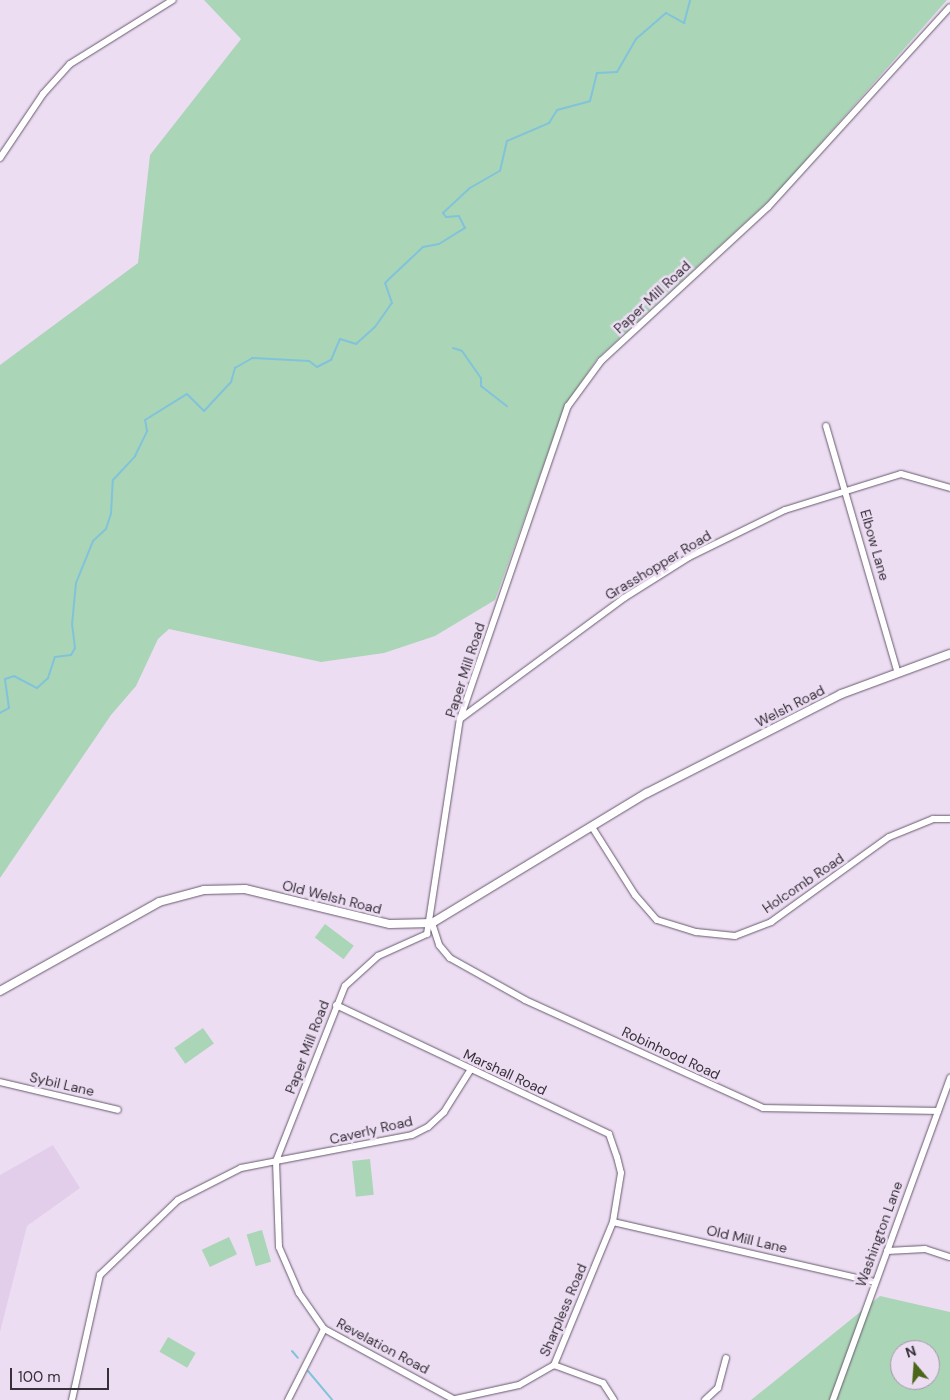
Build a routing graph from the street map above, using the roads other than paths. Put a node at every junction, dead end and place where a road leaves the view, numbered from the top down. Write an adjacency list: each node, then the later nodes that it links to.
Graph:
1 (172, 0): 3 (street)
2 (950, 7): 9 (street, Paper Mill Road)
3 (0, 158)
4 (826, 426): 6 (street, Elbow Lane)
5 (950, 488): 6 (street, Grasshopper Road)
6 (847, 490): 8 (street, Elbow Lane); 9 (street, Grasshopper Road)
7 (950, 654): 8 (main road, Welsh Road)
8 (897, 671): 10 (main road, Welsh Road)
9 (460, 719): 13 (street, Paper Mill Road)
10 (647, 793): 12 (main road, Old Welsh Road)
11 (950, 819): 12 (street, Holcomb Road)
12 (592, 827): 13 (main road, Old Welsh Road)
13 (432, 923): 14 (main road, Old Welsh Road); 15 (street, Paper Mill Road); 20 (street, Robinhood Road)
14 (0, 990)
15 (336, 1005): 16 (street, Marshall Road); 21 (street, Paper Mill Road)
16 (471, 1069): 21 (street, Caverly Road); 22 (street, Marshall Road)
17 (950, 1078): 20 (street, Washington Lane)
18 (0, 1082): 19 (street, Sybil Lane)
19 (118, 1110)
20 (938, 1110): 24 (street, Washington Lane)
21 (276, 1161): 27 (street, Revelation Road); 31 (street)
22 (620, 1193): 23 (street, Sharpless Road)
23 (613, 1222): 26 (street, Old Mill Lane); 29 (street, Sharpless Road)
24 (887, 1251): 25 (street); 26 (street, Washington Lane)
25 (950, 1257)
26 (874, 1282): 35 (street, Washington Lane)
27 (324, 1329): 30 (street, Revelation Road); 32 (street)
28 (726, 1358): 34 (street)
29 (554, 1365): 30 (street, Sharpless Road); 33 (street)
30 (455, 1399)
31 (72, 1400)
32 (288, 1400)
33 (614, 1400)
34 (705, 1400)
35 (833, 1400)

